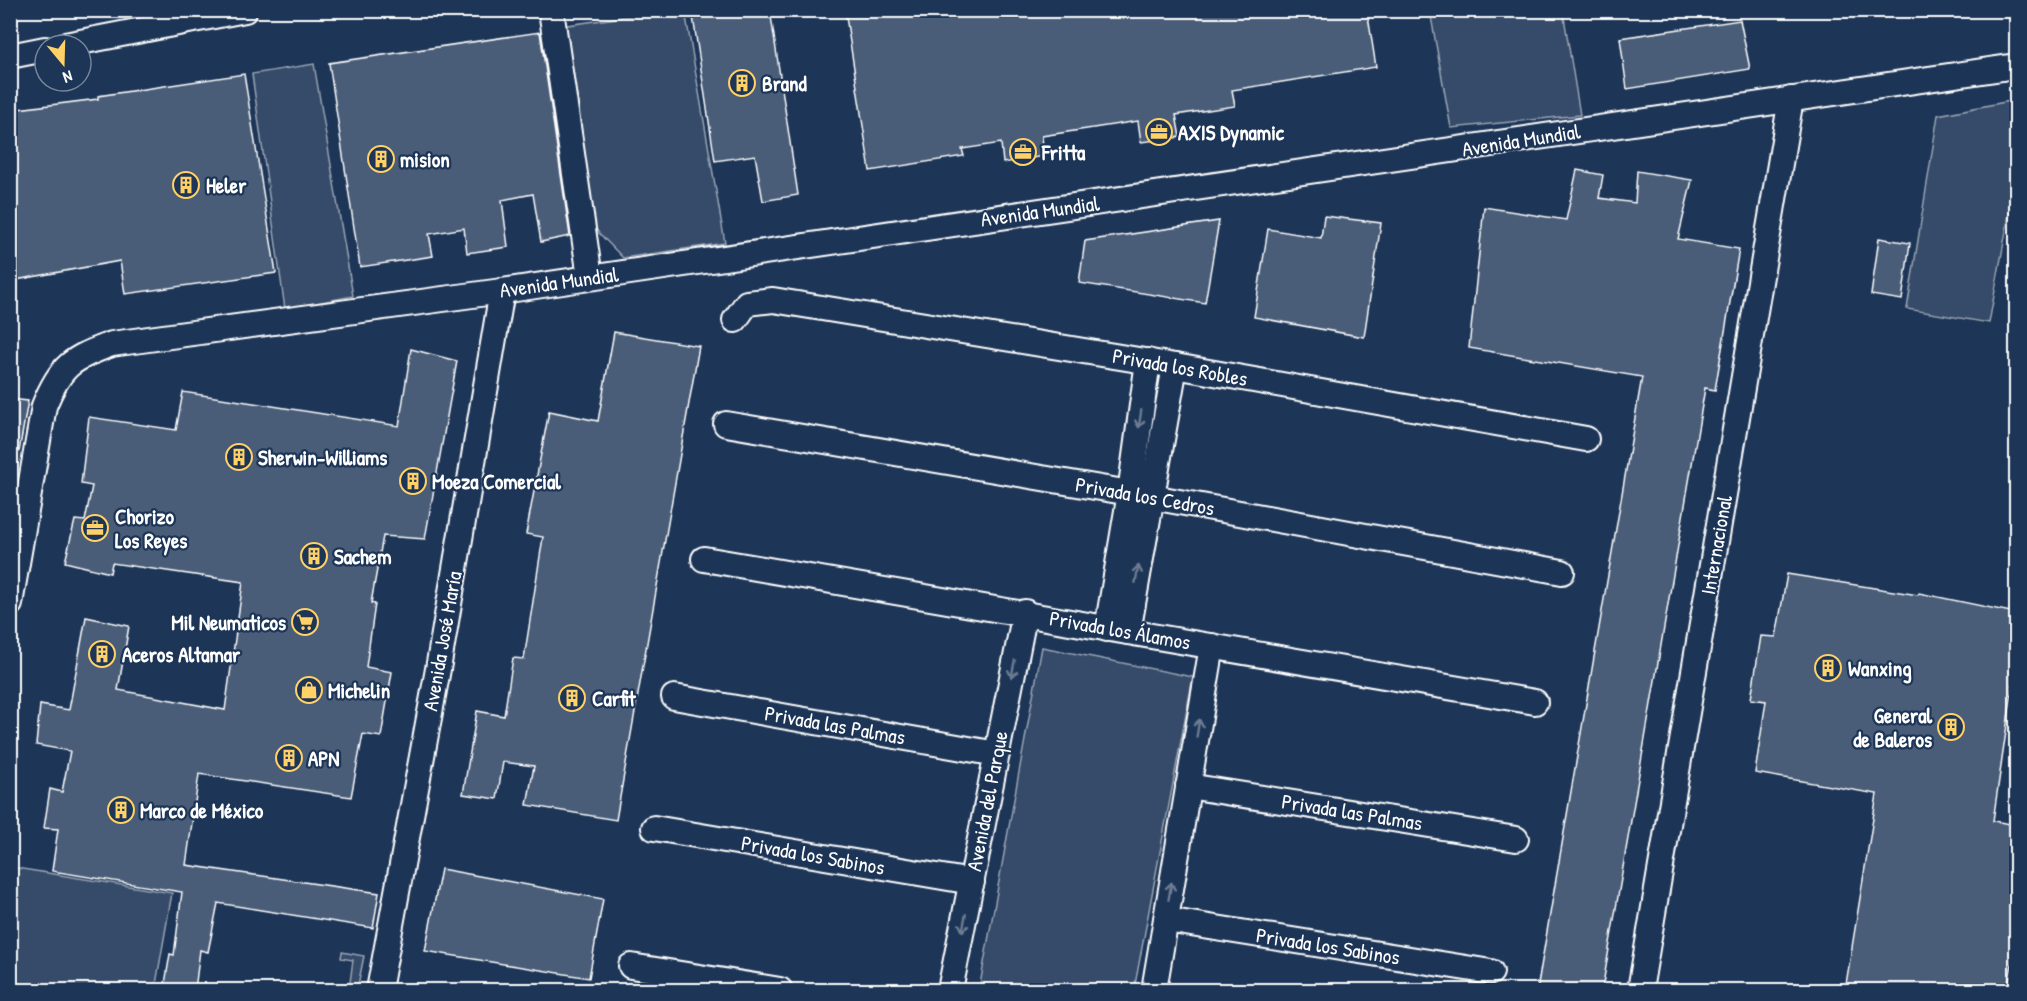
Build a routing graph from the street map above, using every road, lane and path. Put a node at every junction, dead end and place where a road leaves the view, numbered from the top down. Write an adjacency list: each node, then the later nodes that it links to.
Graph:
1 (245, 10): 3 (street)
2 (551, 10): 8 (street)
3 (93, 40)
4 (33, 51): 5 (street)
5 (10, 56)
6 (2016, 66): 7 (street, Avenida Mundial)
7 (1791, 99): 8 (street, Avenida Mundial); 36 (street, Internacional)
8 (590, 278): 9 (street, Avenida Mundial)
9 (502, 291): 18 (street, Avenida Mundial); 32 (street, Avenida José María)
10 (735, 320): 11 (street, Privada los Robles)
11 (1148, 361): 12 (street, Privada los Robles); 15 (street, one-way to 15)
12 (1174, 366): 14 (street, Privada los Robles); 15 (street)
13 (726, 424): 15 (street, Privada los Cedros)
14 (1586, 439)
15 (1141, 495): 17 (street, Privada los Cedros); 20 (street)
16 (704, 559): 19 (street, Privada los Álamos)
17 (1562, 572)
18 (10, 604)
19 (1025, 612): 20 (street, Privada los Álamos); 24 (street, Avenida del Parque, one-way to 24)
20 (1118, 630): 21 (street, Privada los Álamos)
21 (1212, 646): 23 (street, Privada los Álamos); 25 (street, one-way to 21)
22 (674, 697): 24 (street, Privada las Palmas)
23 (1535, 702)
24 (997, 754): 28 (street, Avenida del Parque)
25 (1188, 786): 27 (street, Privada las Palmas); 29 (street, one-way to 25)
26 (654, 828): 28 (street, Privada los Sabinos)
27 (1516, 839)
28 (972, 882): 34 (street, Avenida del Parque, one-way to 34)
29 (1166, 920): 31 (street, Privada los Sabinos); 35 (street)
30 (632, 966): 33 (street)
31 (1491, 972)
32 (379, 990)
33 (780, 990)
34 (950, 990)
35 (1154, 990)
36 (1640, 990)

